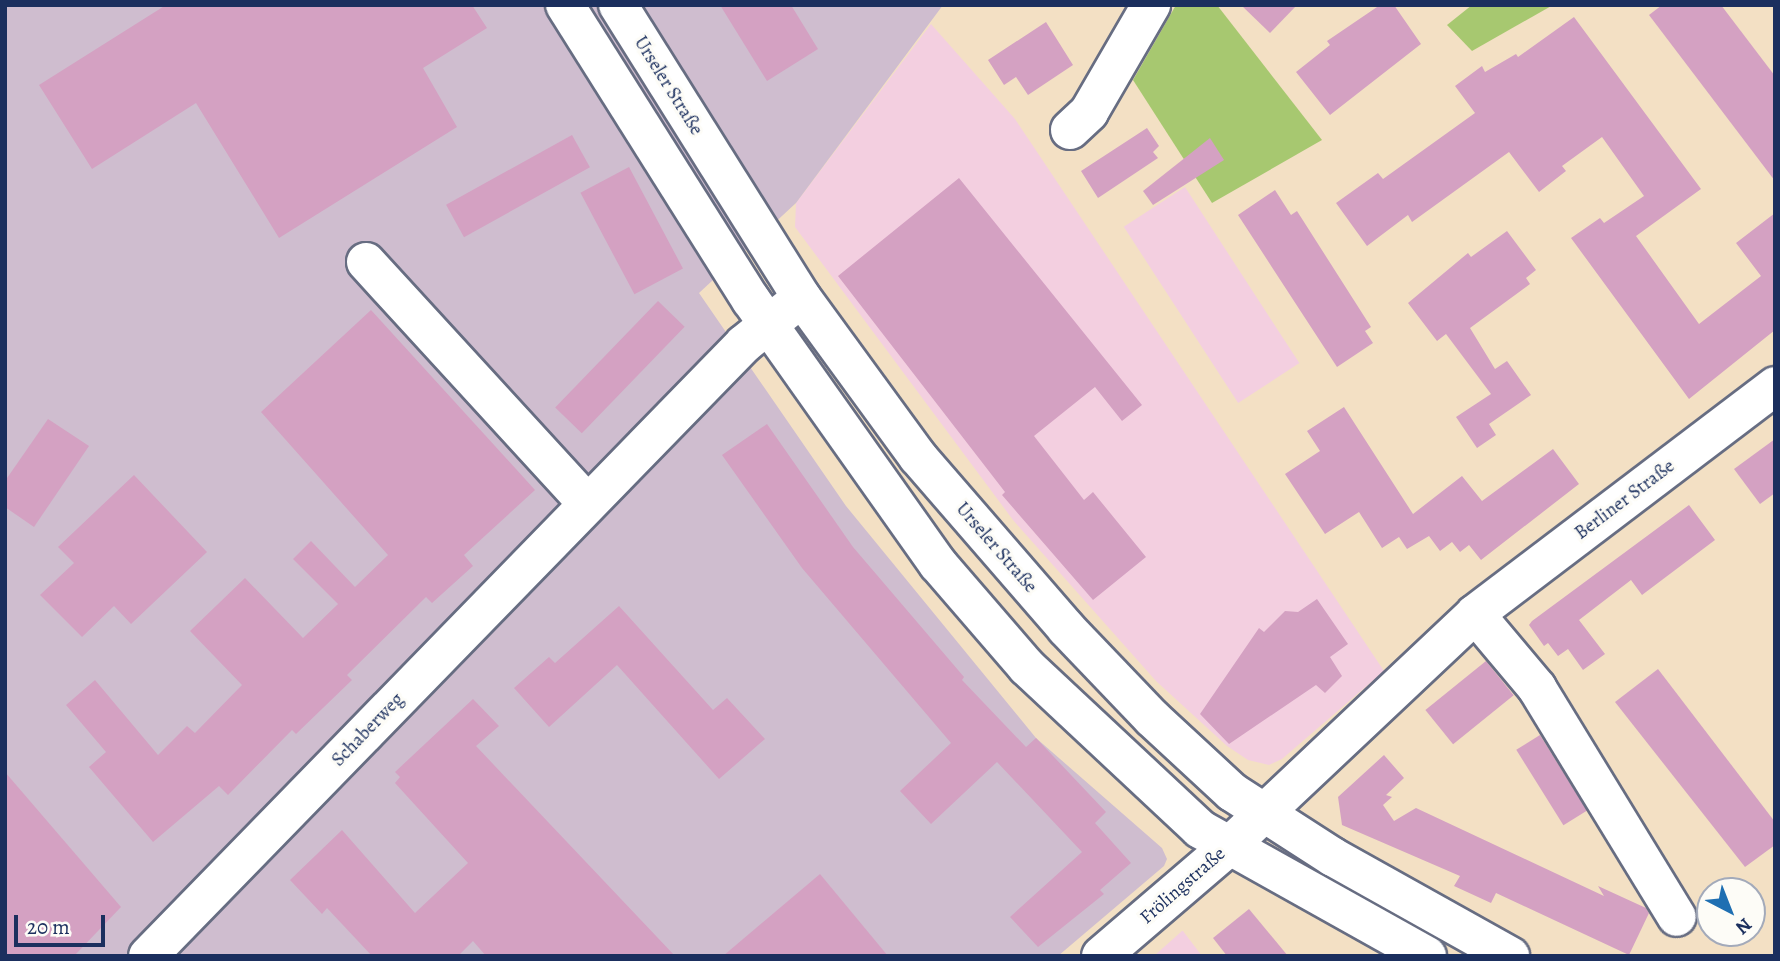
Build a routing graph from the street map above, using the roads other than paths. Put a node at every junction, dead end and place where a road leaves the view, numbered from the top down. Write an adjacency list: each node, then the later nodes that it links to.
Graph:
1 (565, 5): 7 (street)
2 (618, 5): 6 (street, Urseler Straße)
3 (1151, 5): 4 (street)
4 (1070, 130)
5 (366, 262): 9 (street)
6 (802, 298): 7 (street, Schaberweg); 11 (street, Urseler Straße)
7 (769, 325): 9 (street, Schaberweg); 12 (street)
8 (1775, 386): 10 (street, Berliner Straße)
9 (587, 503): 14 (street, Schaberweg)
10 (1475, 614): 11 (street, Berliner Straße); 13 (street)
11 (1262, 813): 12 (street, Frölingstraße); 17 (street, Urseler Straße)
12 (1227, 848): 15 (street, Frölingstraße); 16 (street)
13 (1677, 917)
14 (148, 956)
15 (1101, 956)
16 (1427, 956)
17 (1510, 956)

